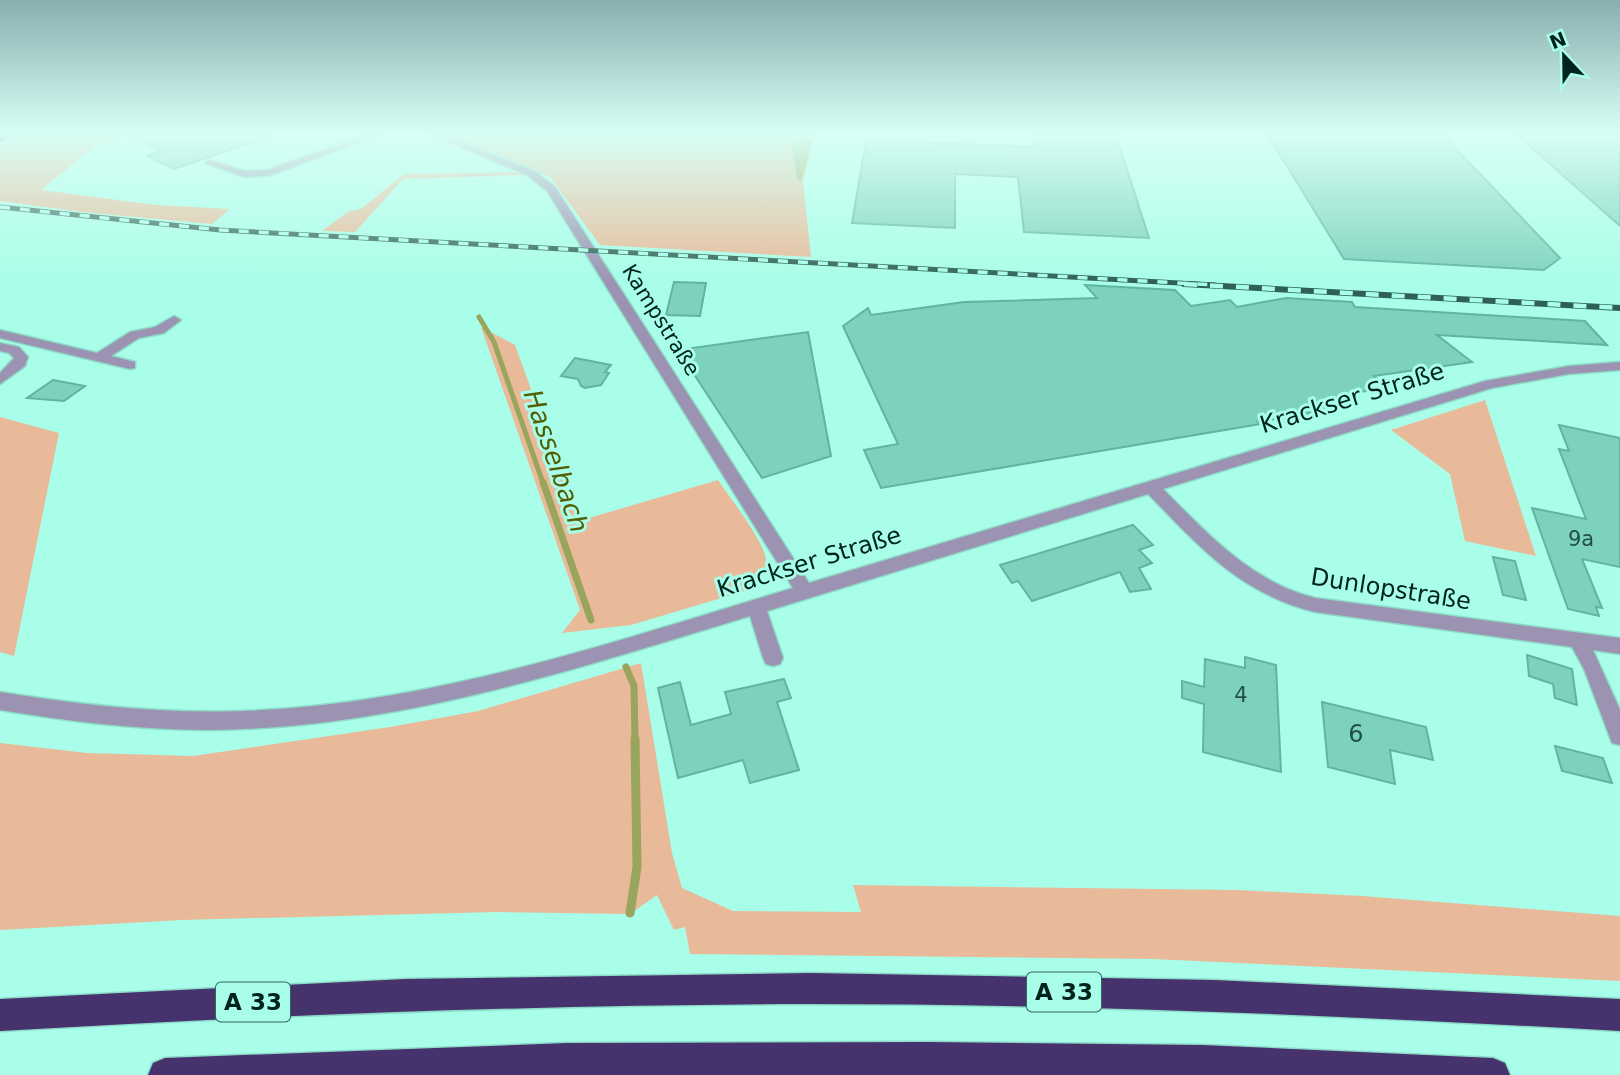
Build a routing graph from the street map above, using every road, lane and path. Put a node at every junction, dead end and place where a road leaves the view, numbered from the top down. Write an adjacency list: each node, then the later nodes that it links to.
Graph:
1 (542, 182): 10 (street, Kampstraße)
2 (174, 320): 5 (street)
3 (0, 334): 5 (street)
4 (0, 347): 8 (street)
5 (99, 358): 6 (street)
6 (130, 365)
7 (1620, 366): 9 (street, Krackser Straße)
8 (0, 380)
9 (1151, 487): 10 (street, Krackser Straße); 12 (street, Dunlopstraße)
10 (804, 591): 11 (street, Krackser Straße)
11 (756, 606): 14 (street); 15 (street, Krackser Straße)
12 (1578, 641): 13 (street, Dunlopstraße); 16 (street)
13 (1620, 646)
14 (773, 658)
15 (0, 701)
16 (1620, 736)
17 (0, 1015): 18 (highway, A 33)
18 (1620, 1016)
19 (165, 1075): 20 (highway)
20 (1493, 1075)

